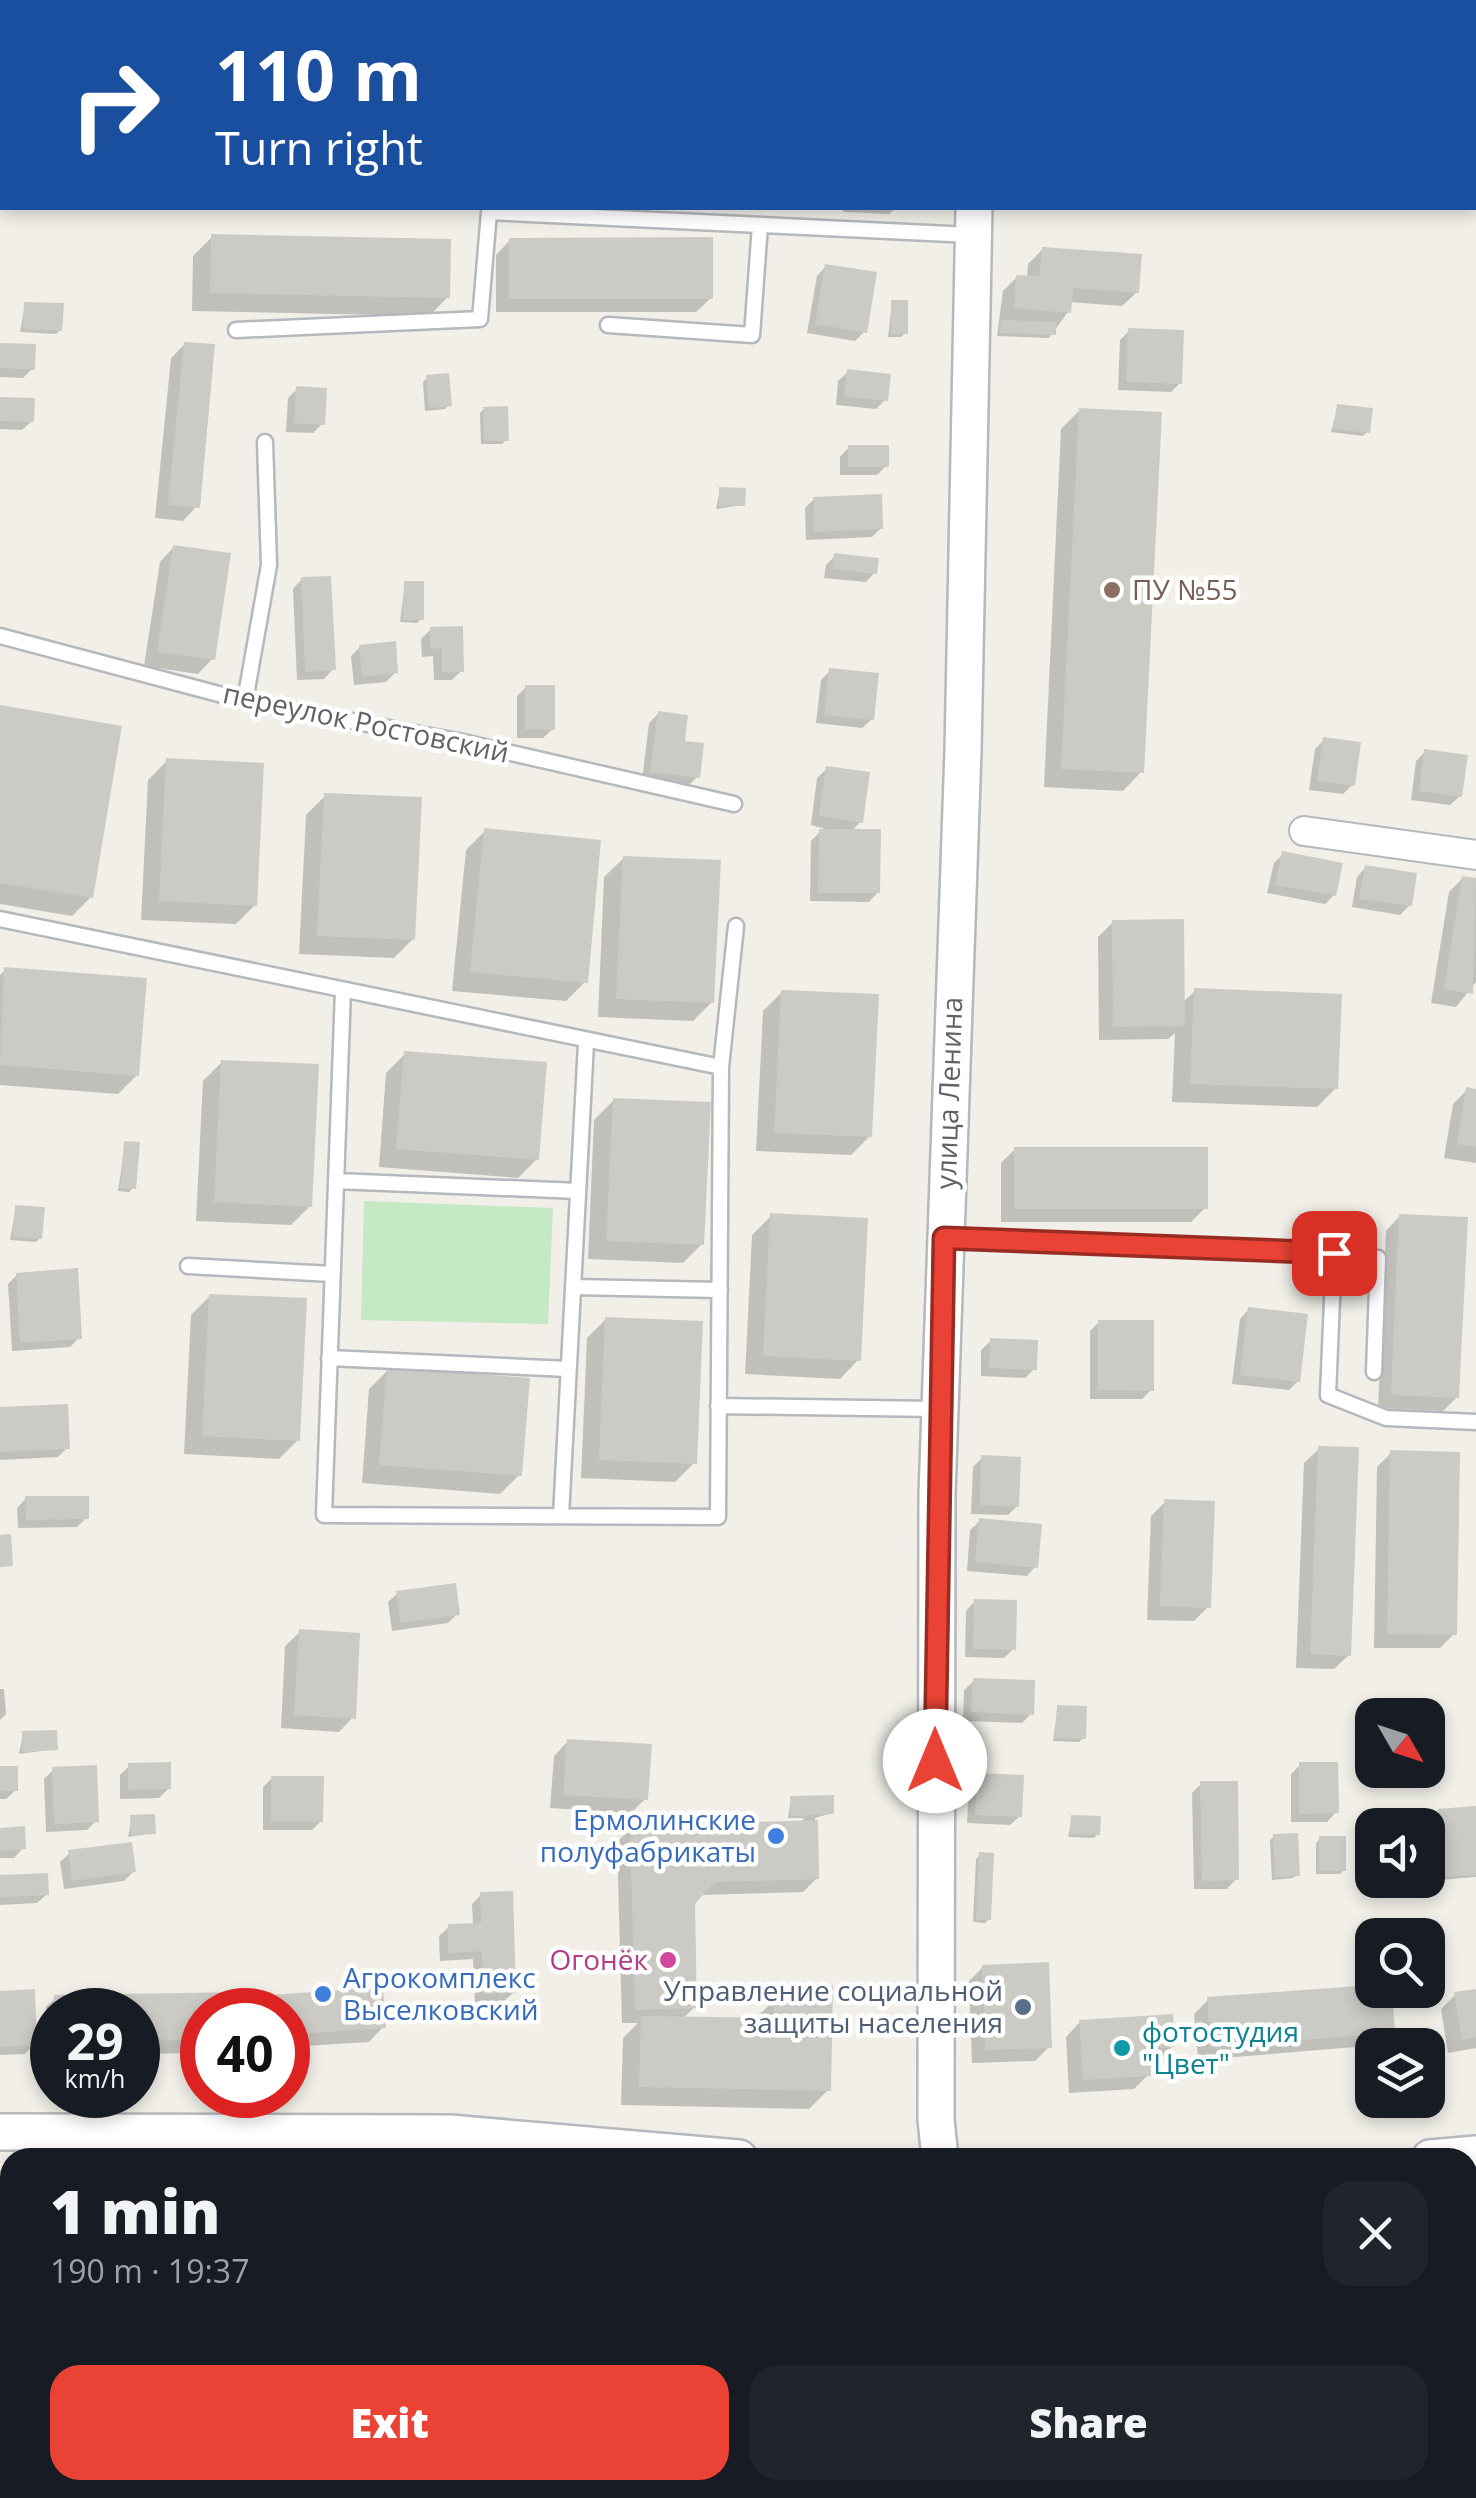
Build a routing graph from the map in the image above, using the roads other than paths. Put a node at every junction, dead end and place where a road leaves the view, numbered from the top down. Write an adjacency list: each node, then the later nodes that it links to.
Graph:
1 (974, 221): 2 (lane); 18 (street, улица Ленина)
2 (760, 225): 3 (lane); 4 (lane)
3 (608, 325)
4 (236, 330)
5 (266, 442): 7 (lane)
6 (0, 636): 7 (lane, переулок Ростовский)
7 (245, 700): 8 (lane, переулок Ростовский)
8 (734, 804)
9 (1304, 831): 10 (street)
10 (1476, 855)
11 (0, 919): 13 (lane)
12 (736, 926): 15 (lane)
13 (342, 990): 14 (lane); 16 (lane)
14 (586, 1043): 15 (lane); 17 (lane)
15 (721, 1067): 23 (lane)
16 (336, 1181): 17 (lane); 21 (lane)
17 (578, 1191): 22 (lane)
18 (944, 1238): 19 (lane); 28 (street, улица Ленина)
19 (1334, 1253): 26 (lane); 29 (lane)
20 (188, 1266): 21 (lane)
21 (332, 1274): 24 (lane)
22 (573, 1287): 23 (lane); 25 (lane)
23 (720, 1290): 27 (lane)
24 (330, 1358): 25 (lane); 30 (lane)
25 (568, 1368): 30 (lane)
26 (1374, 1372)
27 (718, 1406): 28 (lane); 30 (lane)
28 (940, 1408): 33 (street, улица Ленина)
29 (1476, 1422)
30 (560, 1516)
31 (0, 2132): 32 (street)
32 (623, 2148)
33 (940, 2148)

